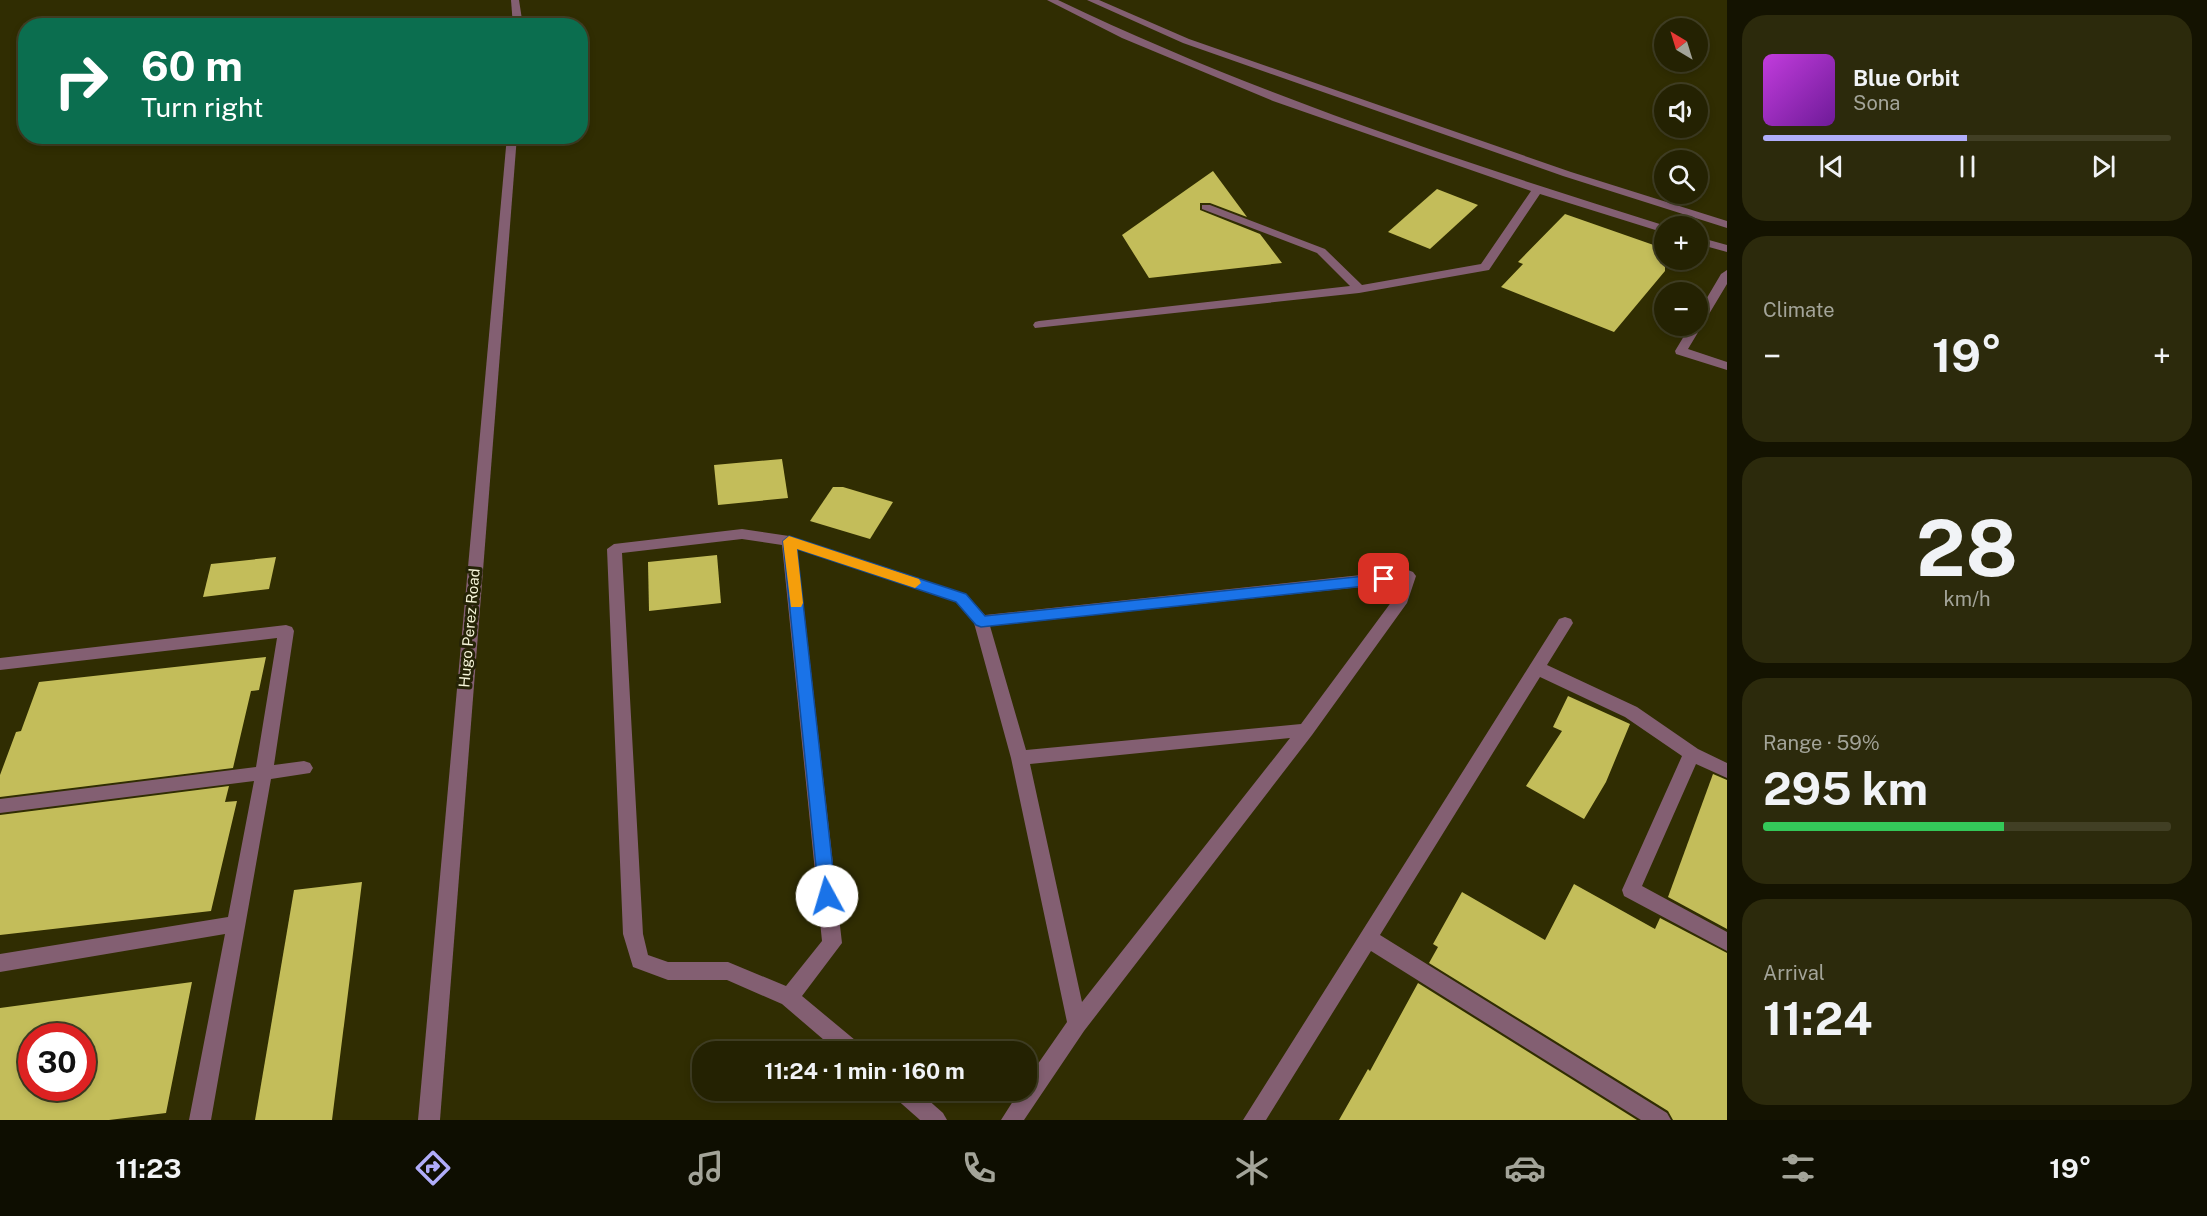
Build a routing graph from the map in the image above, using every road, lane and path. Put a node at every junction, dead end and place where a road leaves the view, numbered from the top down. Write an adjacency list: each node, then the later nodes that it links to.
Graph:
1 (515, 0): 4 (street)
2 (1051, 0): 6 (street)
3 (1091, 0): 8 (street)
4 (517, 18)
5 (511, 144): 39 (street, Hugo Perez Road)
6 (1538, 189): 9 (street); 13 (street)
7 (1206, 207): 13 (street)
8 (1727, 225)
9 (1654, 226)
10 (1708, 243): 11 (street)
11 (1727, 249)
12 (1727, 274): 14 (street)
13 (1359, 289): 15 (street)
14 (1708, 306)
15 (1039, 325)
16 (1690, 336): 17 (street)
17 (1727, 366)
18 (789, 541): 19 (street); 34 (street); 34 (street)
19 (981, 621): 23 (street); 25 (street)
20 (1565, 623): 22 (street)
21 (0, 664): 28 (street)
22 (1537, 668): 24 (street); 31 (street)
23 (1306, 730): 25 (street); 35 (street)
24 (1692, 754): 27 (street); 32 (street)
25 (1020, 758): 35 (street)
26 (304, 768): 28 (street)
27 (1727, 771)
28 (264, 772): 29 (street); 30 (street)
29 (0, 806)
30 (236, 924): 33 (street); 38 (street)
31 (1369, 939): 42 (street); 43 (street)
32 (1727, 942)
33 (0, 963)
34 (789, 997): 36 (street)
35 (1077, 1024): 41 (street)
36 (841, 1041)
37 (914, 1101): 40 (street)
38 (200, 1120)
39 (429, 1120)
40 (936, 1120)
41 (1012, 1120)
42 (1254, 1120)
43 (1660, 1120)

